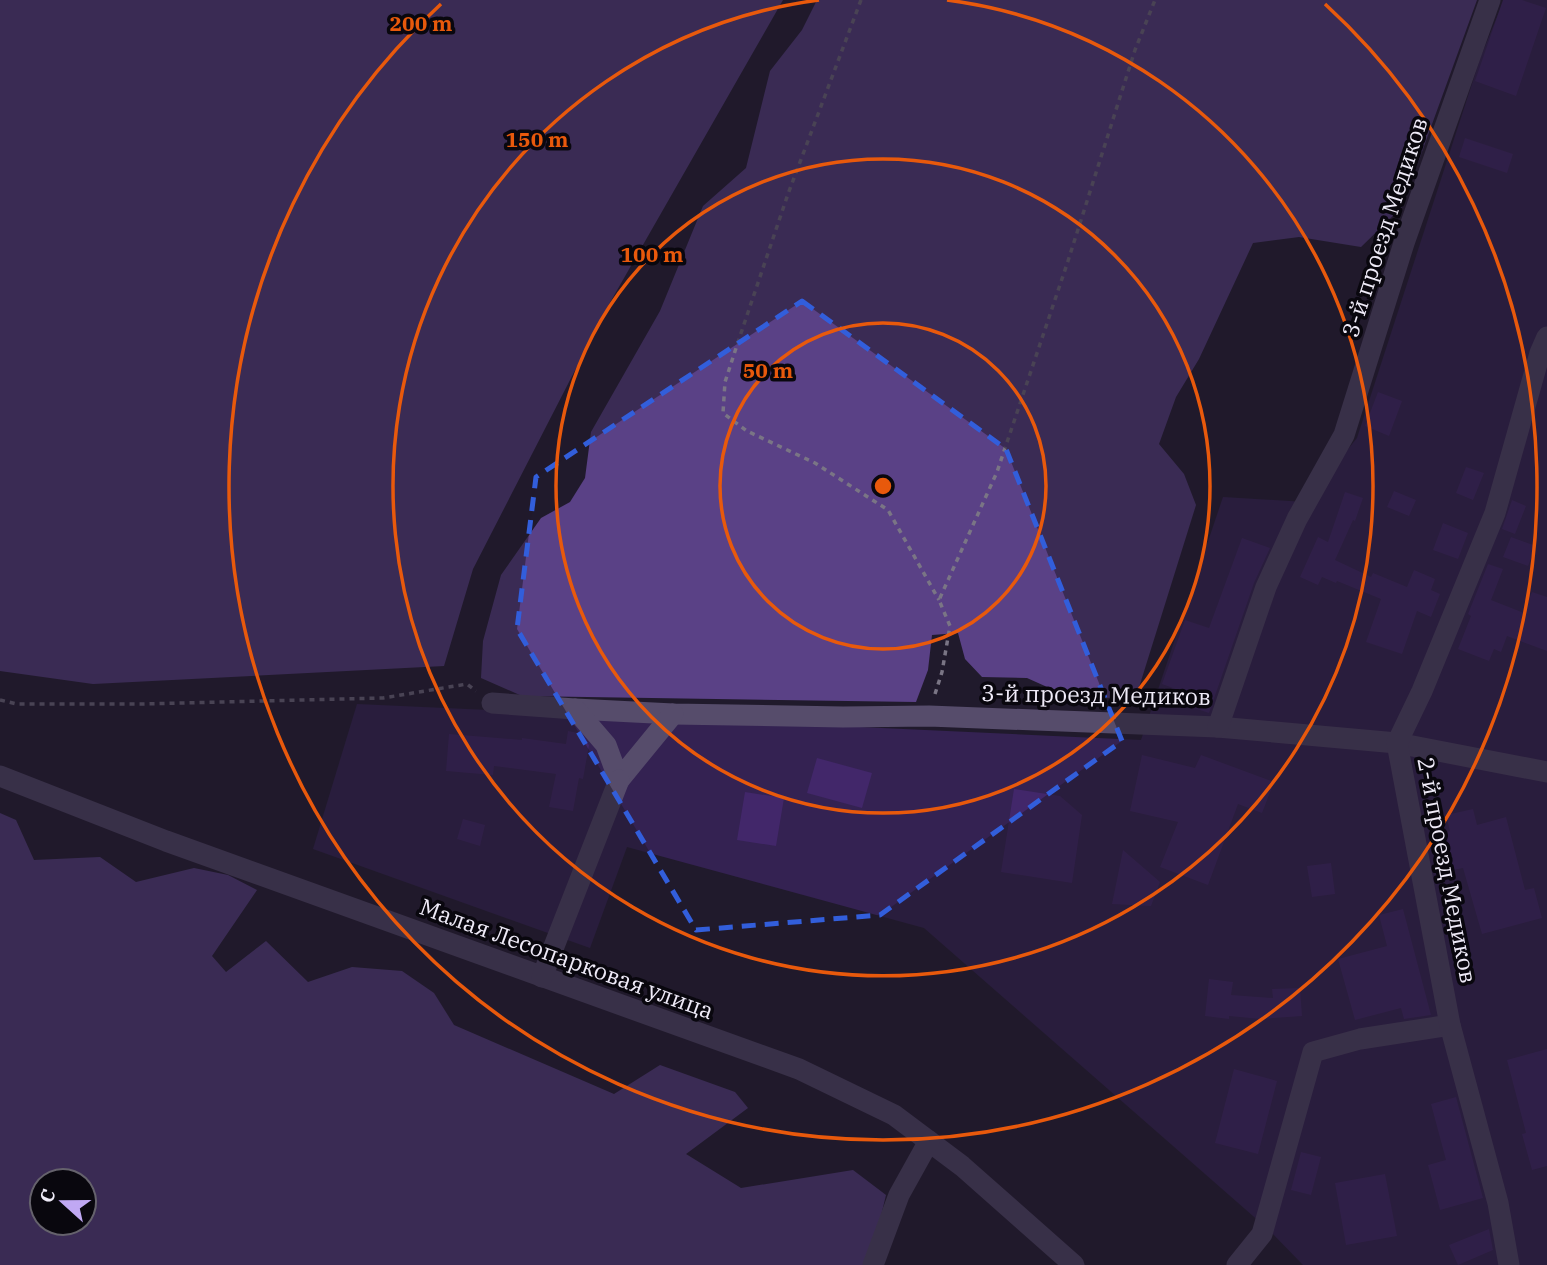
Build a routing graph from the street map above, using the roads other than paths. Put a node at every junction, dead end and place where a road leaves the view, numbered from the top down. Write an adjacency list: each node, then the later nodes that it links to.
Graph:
1 (1490, 0): 6 (street, 3-й проезд Медиков)
2 (1547, 337): 7 (street, 2-й проезд Медиков)
3 (492, 703): 4 (street, 3-й проезд Медиков)
4 (575, 709): 5 (street, 3-й проезд Медиков); 10 (street)
5 (673, 714): 6 (street, 3-й проезд Медиков); 10 (street)
6 (1218, 727): 7 (street)
7 (1397, 743): 8 (street); 12 (street, 2-й проезд Медиков)
8 (1547, 772)
9 (0, 776): 11 (street, Малая Лесопарковая улица)
10 (619, 780): 11 (street)
11 (542, 977): 13 (street, Малая Лесопарковая улица)
12 (1450, 1025): 16 (street); 17 (street, 2-й проезд Медиков)
13 (929, 1141): 14 (street); 15 (street, Малая Лесопарковая улица)
14 (873, 1265)
15 (1074, 1265)
16 (1237, 1265)
17 (1509, 1265)

